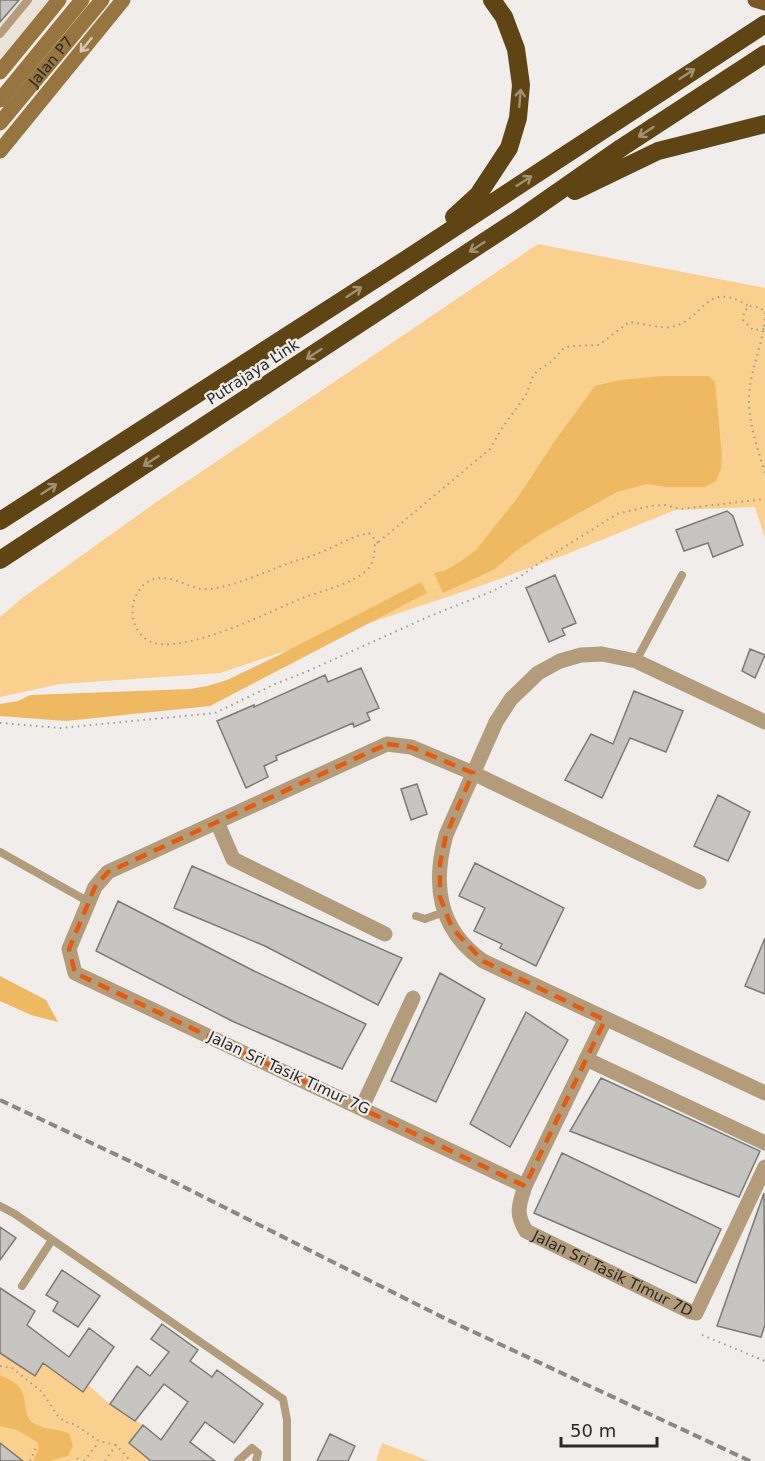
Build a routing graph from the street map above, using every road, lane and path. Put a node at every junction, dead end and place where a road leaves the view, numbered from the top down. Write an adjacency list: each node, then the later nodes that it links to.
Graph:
1 (28, 0): 10 (lane)
2 (59, 0): 12 (street)
3 (82, 0): 13 (street, Jalan P7)
4 (102, 0): 14 (street, Jalan P7)
5 (123, 0): 16 (street, one-way to 16)
6 (492, 0): 18 (highway, one-way to 6)
7 (755, 0): 8 (main road)
8 (765, 3)
9 (765, 24): 18 (highway, one-way to 9)
10 (0, 34)
11 (765, 54): 17 (highway, one-way to 17)
12 (0, 72)
13 (0, 100)
14 (0, 123)
15 (765, 124): 17 (highway)
16 (0, 151)
17 (525, 215): 26 (highway, Putrajaya Link, one-way to 26)
18 (405, 260): 24 (highway, Putrajaya Link, one-way to 18)
19 (749, 306): 20 (path); 21 (path); 25 (path)
20 (765, 311): 21 (path)
21 (764, 329): 22 (path)
22 (765, 473)
23 (765, 499): 30 (path)
24 (0, 521)
25 (378, 543): 25 (path)
26 (0, 560)
27 (682, 575): 28 (lane)
28 (636, 661): 29 (street); 31 (street)
29 (764, 718)
30 (0, 723)
31 (473, 773): 32 (street); 34 (street); 36 (street)
32 (217, 822): 35 (street); 38 (street)
33 (0, 852): 35 (lane)
34 (699, 882)
35 (89, 902): 43 (street, Jalan Sri Tasik Timur 7G)
36 (444, 912): 37 (lane); 40 (street)
37 (416, 916)
38 (385, 934)
39 (413, 998): 43 (street)
40 (605, 1020): 41 (street); 42 (street)
41 (586, 1059): 44 (street); 46 (street)
42 (765, 1093)
43 (362, 1107): 46 (street, Jalan Sri Tasik Timur 7G)
44 (765, 1143)
45 (765, 1167): 46 (street, Jalan Sri Tasik Timur 7D)
46 (525, 1186)
47 (0, 1206): 48 (lane)
48 (52, 1240): 49 (lane); 62 (lane)
49 (22, 1286)
50 (702, 1335): 51 (path)
51 (765, 1361)
52 (0, 1366): 53 (path)
53 (99, 1441): 54 (path); 57 (path)
54 (116, 1446): 58 (path); 59 (path)
55 (36, 1448): 56 (path)
56 (30, 1461)
57 (84, 1461)
58 (105, 1461)
59 (131, 1461)
60 (238, 1461): 61 (lane)
61 (256, 1461)
62 (287, 1461)

